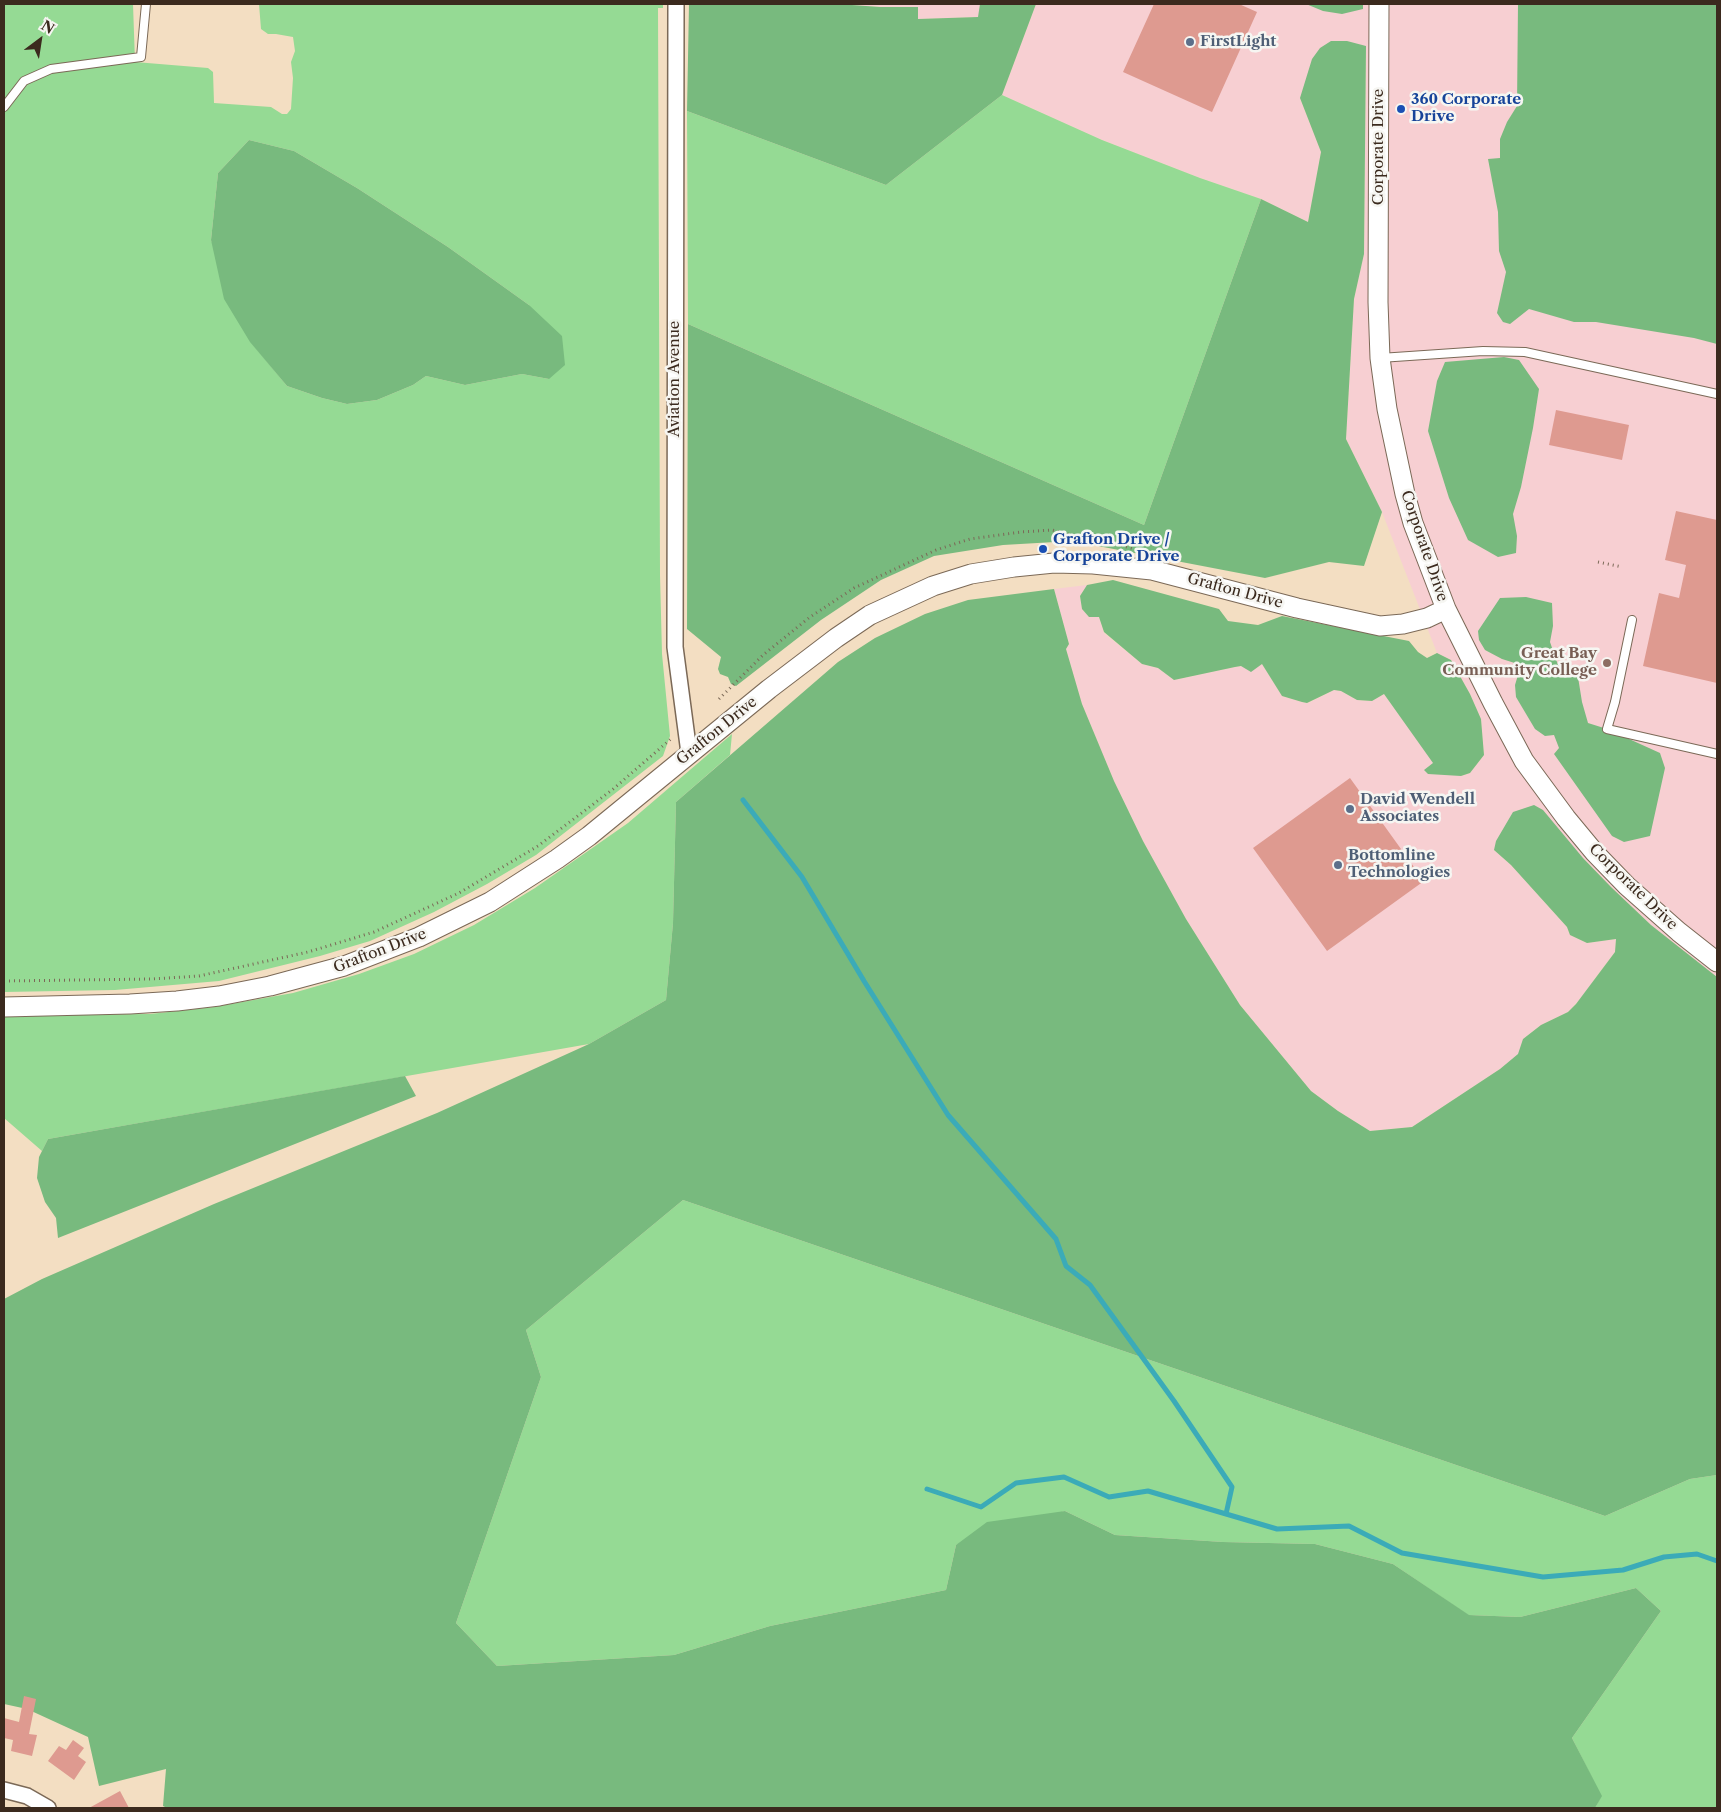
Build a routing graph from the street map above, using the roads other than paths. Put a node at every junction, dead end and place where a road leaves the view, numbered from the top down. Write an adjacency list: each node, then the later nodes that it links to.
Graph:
1 (146, 4): 4 (lane)
2 (676, 4): 9 (street, Aviation Avenue)
3 (1379, 4): 5 (street, Corporate Drive)
4 (4, 107)
5 (1380, 358): 6 (lane); 7 (street, Corporate Drive)
6 (1717, 394)
7 (1446, 609): 9 (street, Grafton Drive); 11 (street, Corporate Drive)
8 (1632, 620): 10 (lane)
9 (689, 753): 12 (street, Grafton Drive)
10 (1717, 754)
11 (1717, 962)
12 (4, 1007)
13 (4, 1790): 14 (street)
14 (48, 1808)

